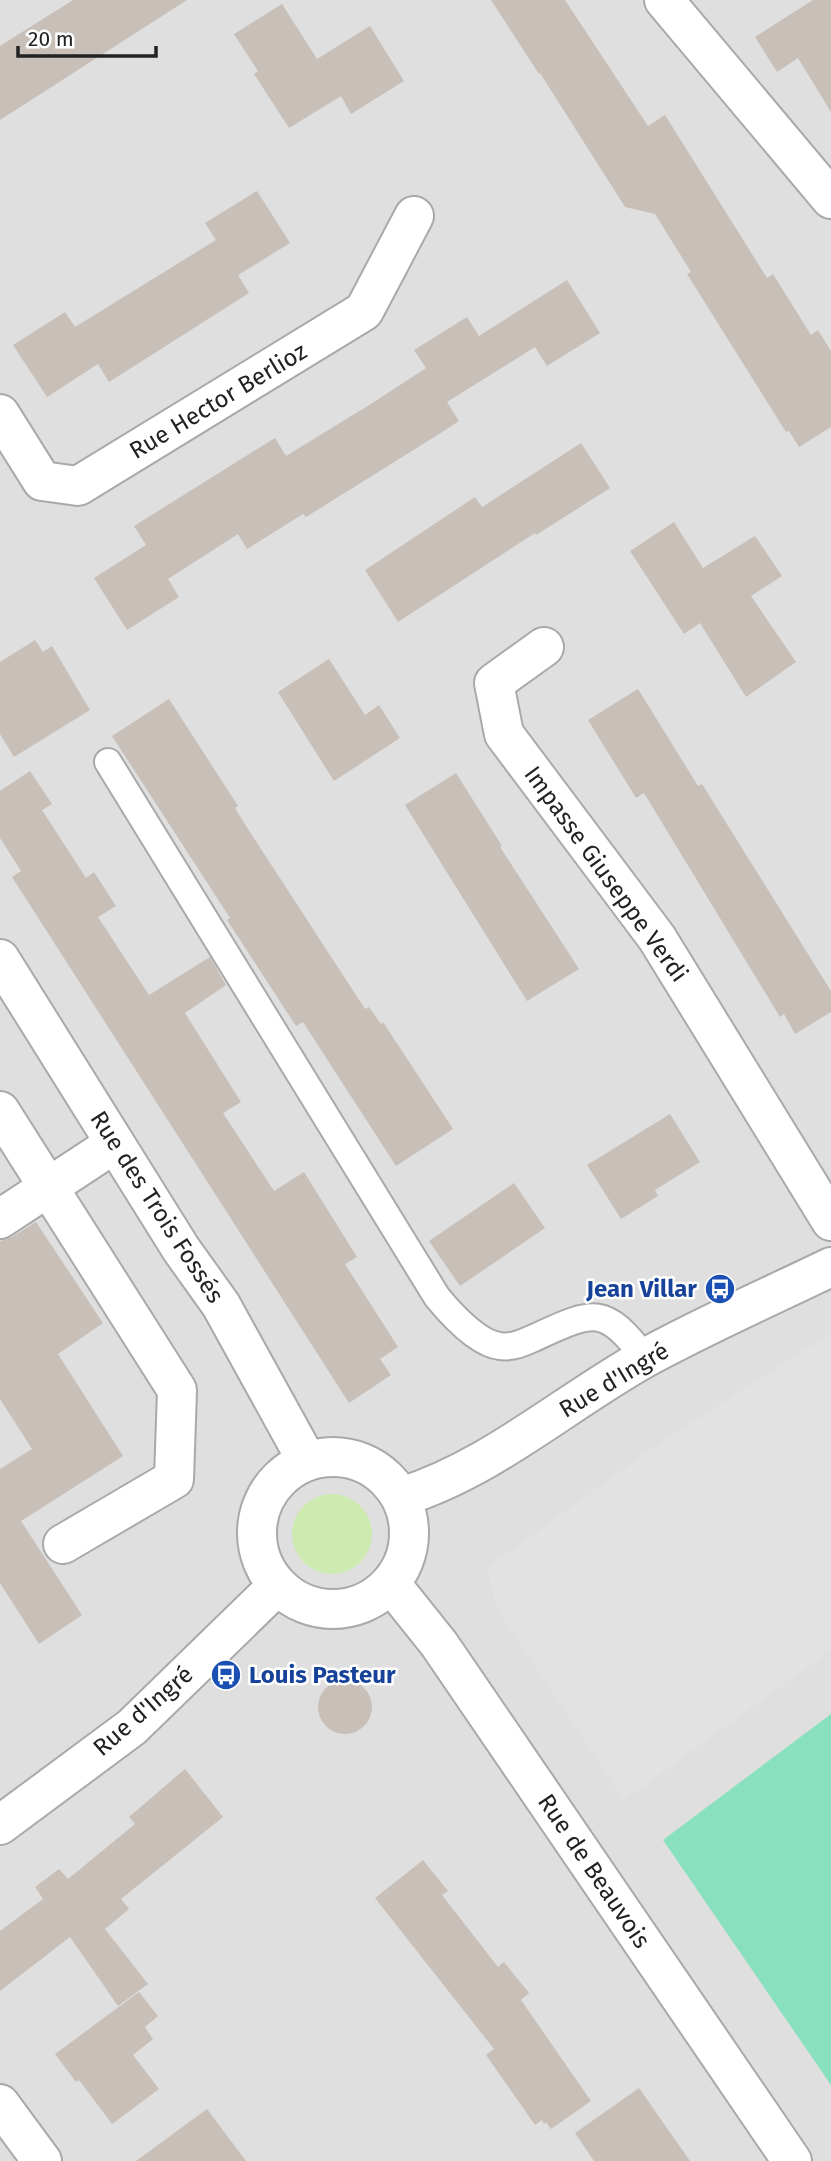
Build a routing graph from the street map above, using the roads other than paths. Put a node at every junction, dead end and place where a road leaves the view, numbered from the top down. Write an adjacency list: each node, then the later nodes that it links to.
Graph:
1 (664, 0): 2 (street)
2 (831, 199)
3 (414, 216): 4 (street, Rue Hector Berlioz)
4 (0, 414)
5 (544, 647): 12 (street, Impasse Giuseppe Verdi)
6 (108, 762): 14 (lane)
7 (0, 959): 9 (street, Rue des Trois Fossés)
8 (0, 1111): 10 (street)
9 (114, 1144): 10 (street); 15 (street, Rue des Trois Fossés)
10 (48, 1186): 11 (street); 17 (street)
11 (0, 1219)
12 (831, 1221)
13 (831, 1267): 14 (street, Rue d'Ingré)
14 (645, 1358): 16 (street, Rue d'Ingré)
15 (307, 1461): 16 (street); 19 (street)
16 (401, 1497): 18 (street)
17 (63, 1544)
18 (391, 1584): 19 (street); 23 (street, Rue de Beauvois)
19 (277, 1587): 20 (street, Rue d'Ingré)
20 (0, 1825)
21 (0, 2104): 22 (street)
22 (41, 2161)
23 (792, 2161)

